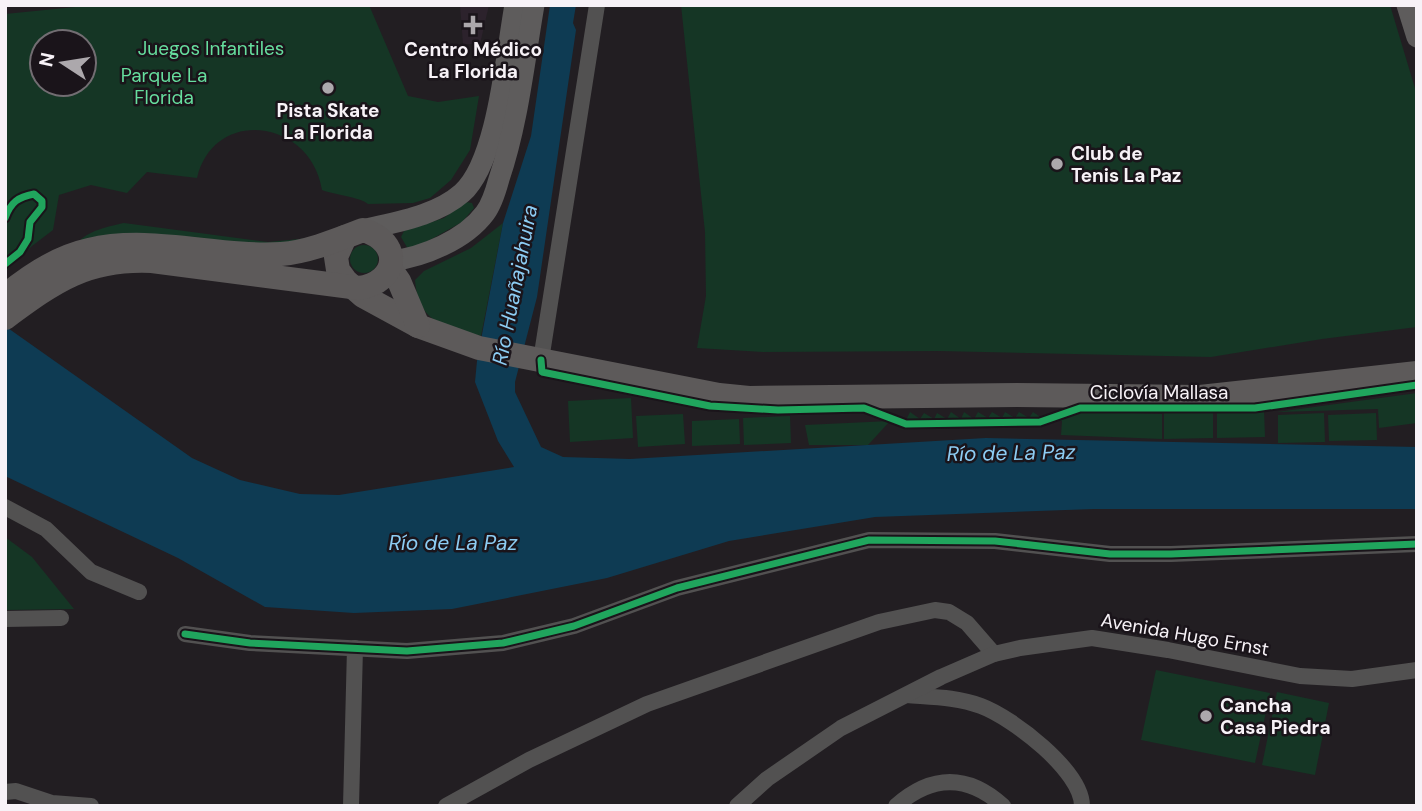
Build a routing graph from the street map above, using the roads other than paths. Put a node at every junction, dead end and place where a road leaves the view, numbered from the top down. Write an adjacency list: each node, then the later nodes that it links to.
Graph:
1 (514, 5): 6 (main road)
2 (534, 5): 7 (main road)
3 (597, 5): 12 (street)
4 (1407, 5): 5 (main road)
5 (1417, 37)
6 (354, 233): 7 (main road); 8 (main road); 9 (main road)
7 (391, 265): 8 (main road); 11 (main road)
8 (351, 286): 10 (main road); 11 (main road)
9 (5, 296)
10 (5, 318)
11 (418, 326): 12 (main road)
12 (532, 358): 13 (main road)
13 (1417, 373)
14 (5, 507): 16 (street)
15 (1417, 544): 20 (street)
16 (139, 592)
17 (61, 618): 18 (street)
18 (5, 619)
19 (185, 634): 20 (street)
20 (355, 648): 28 (street)
21 (994, 654): 22 (street, Avenida Hugo Ernst); 23 (street, Avenida Hugo Ernst); 29 (street)
22 (1417, 670)
23 (907, 695): 30 (street, Avenida Hugo Ernst); 33 (street)
24 (9, 791): 25 (street); 26 (street)
25 (52, 804): 27 (street)
26 (8, 806)
27 (91, 806)
28 (351, 806)
29 (446, 806)
30 (737, 806)
31 (896, 806): 32 (street)
32 (1003, 806)
33 (1082, 806)

